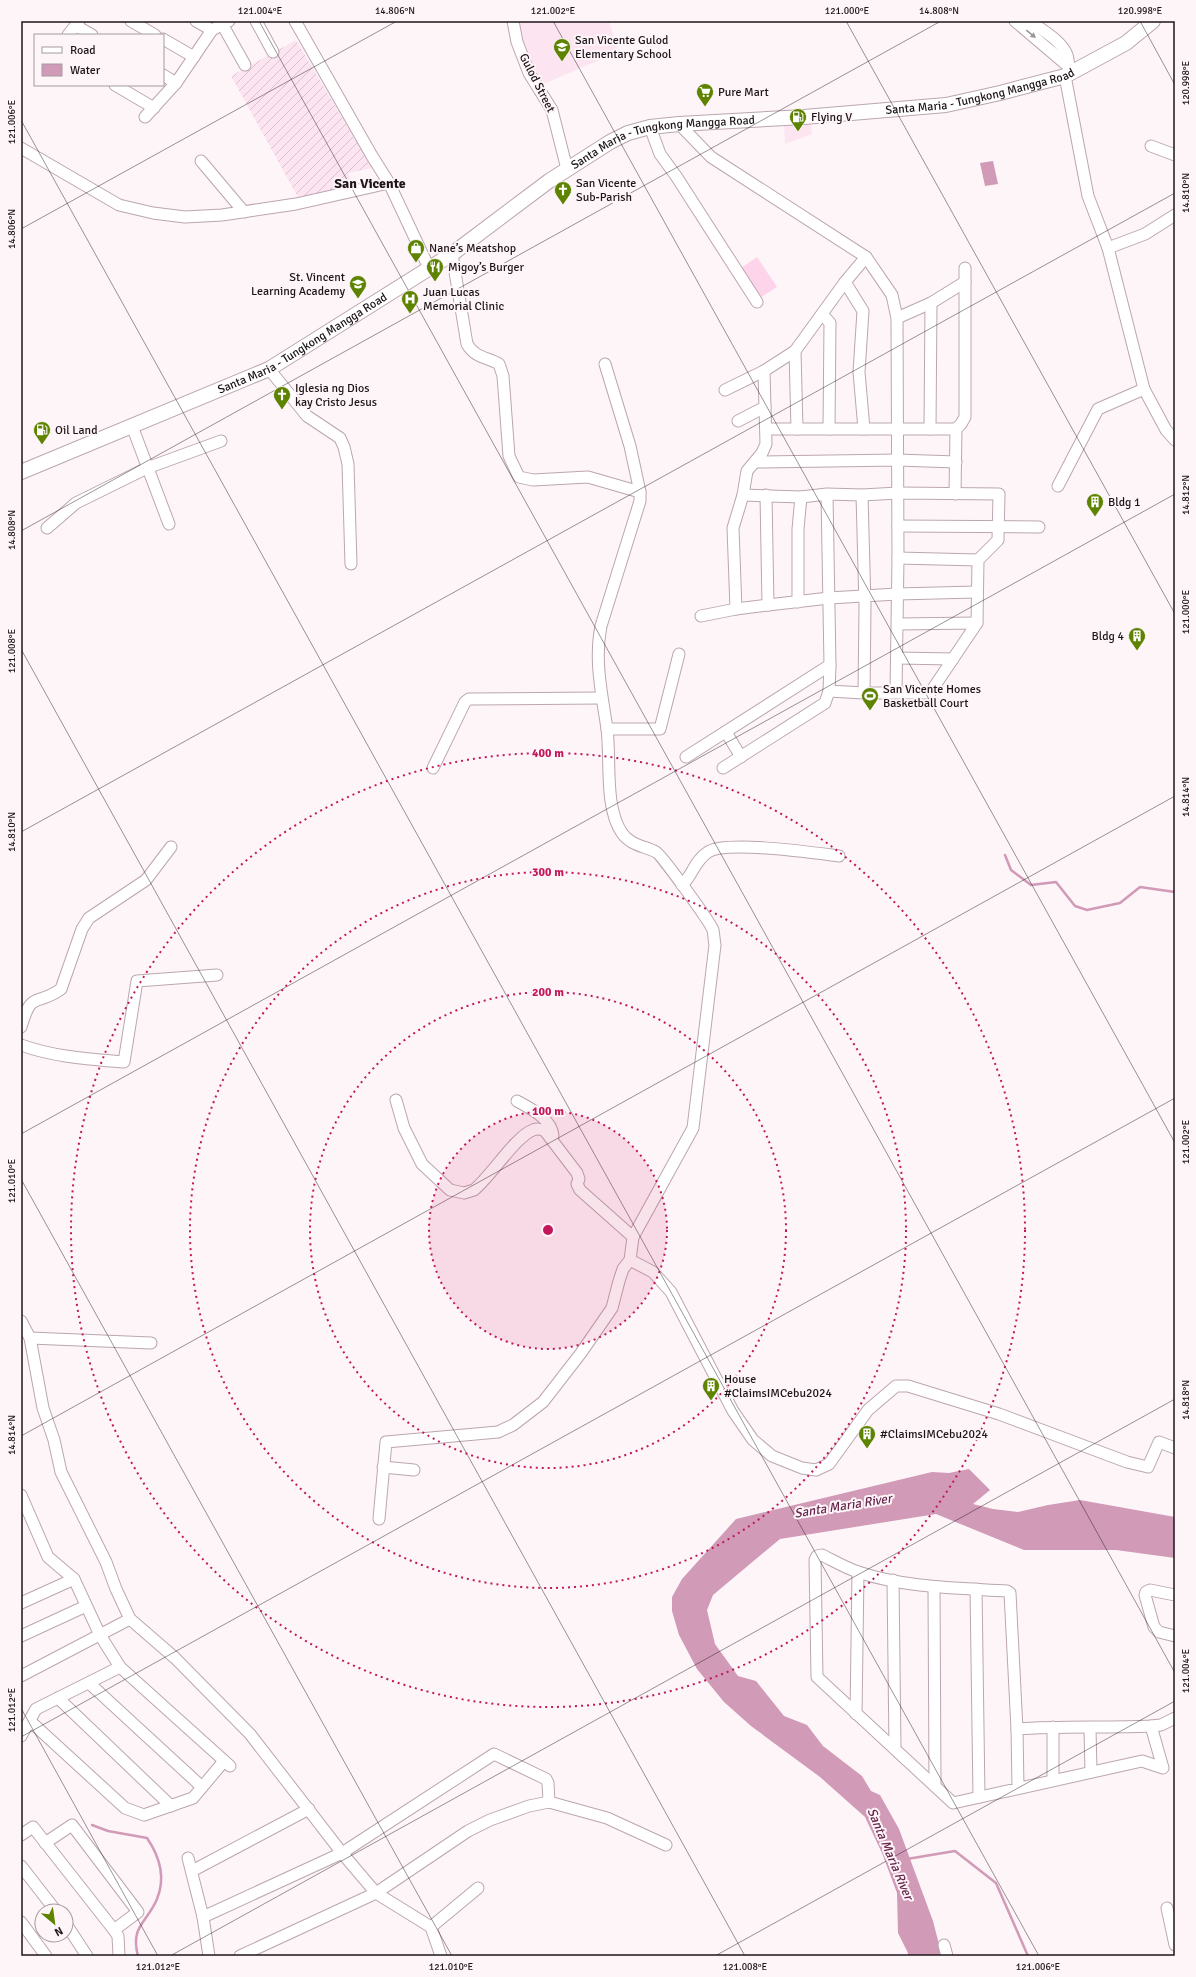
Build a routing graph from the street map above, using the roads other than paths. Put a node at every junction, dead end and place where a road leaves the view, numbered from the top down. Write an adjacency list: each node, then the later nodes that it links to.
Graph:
1 (131, 21): 14 (street)
2 (196, 21): 11 (street)
3 (256, 21): 16 (street)
4 (295, 21): 32 (street)
5 (513, 21): 31 (street, Gulod Street)
6 (1015, 21): 19 (street, one-way to 19)
7 (1030, 21): 19 (street)
8 (1153, 21): 19 (main road, Santa Maria - Tungkong Mangga Road)
9 (77, 23): 12 (street); 13 (street)
10 (226, 23): 11 (street); 18 (street)
11 (212, 30): 17 (street)
12 (69, 34)
13 (91, 34)
14 (154, 34)
15 (164, 40): 17 (street)
16 (273, 52)
17 (194, 57): 21 (street)
18 (245, 65)
19 (1068, 72): 25 (main road, Santa Maria - Tungkong Mangga Road); 35 (street)
20 (164, 76): 21 (street)
21 (176, 83): 23 (street)
22 (117, 86): 23 (street)
23 (154, 108): 24 (street)
24 (145, 117)
25 (678, 124): 26 (main road, Santa Maria - Tungkong Mangga Road); 37 (street)
26 (650, 127): 31 (main road, Santa Maria - Tungkong Mangga Road); 42 (street)
27 (1151, 146): 29 (street)
28 (21, 148): 33 (street)
29 (1175, 155)
30 (200, 160): 33 (street)
31 (568, 169): 36 (main road, Santa Maria - Tungkong Mangga Road)
32 (389, 183): 33 (street); 38 (street)
33 (244, 212)
34 (1175, 215): 35 (street)
35 (1108, 248): 50 (street)
36 (452, 254): 38 (main road, Santa Maria - Tungkong Mangga Road); 70 (street)
37 (866, 257): 40 (street); 45 (street)
38 (429, 268): 48 (main road, Santa Maria - Tungkong Mangga Road)
39 (965, 268): 41 (street)
40 (845, 282): 44 (street); 59 (street)
41 (965, 282): 43 (street); 61 (street)
42 (757, 302)
43 (931, 303): 45 (street); 60 (street)
44 (822, 314): 46 (street); 58 (street)
45 (898, 318): 55 (street)
46 (795, 352): 49 (street); 57 (street)
47 (605, 364): 70 (street)
48 (269, 369): 54 (main road, Santa Maria - Tungkong Mangga Road); 85 (street)
49 (764, 371): 51 (street); 52 (street)
50 (1144, 389): 62 (street); 69 (street)
51 (725, 390)
52 (765, 407): 53 (street); 56 (street)
53 (738, 421)
54 (132, 426): 67 (street); 68 (main road, Santa Maria - Tungkong Mangga Road)
55 (897, 428): 59 (street); 60 (street); 64 (street)
56 (766, 429): 57 (street); 65 (street)
57 (797, 429): 58 (street)
58 (829, 429): 59 (street)
59 (864, 429)
60 (930, 429): 61 (street)
61 (956, 429): 66 (street)
62 (1175, 440)
63 (221, 441): 67 (street)
64 (897, 460): 65 (street); 66 (street); 71 (street)
65 (756, 462): 74 (street)
66 (956, 462): 73 (street)
67 (147, 468): 78 (street); 82 (street)
68 (21, 472)
69 (1058, 486)
70 (640, 492): 103 (street)
71 (898, 493): 73 (street); 76 (street); 79 (street)
72 (827, 494): 76 (street); 77 (street); 89 (street)
73 (955, 494): 80 (street)
74 (743, 495): 75 (street); 92 (street)
75 (766, 495): 77 (street); 91 (street)
76 (862, 495): 88 (street)
77 (800, 497): 90 (street)
78 (169, 524)
79 (898, 526): 80 (street); 83 (street)
80 (998, 527): 81 (street); 84 (street)
81 (1039, 527)
82 (47, 528)
83 (898, 558): 84 (street); 87 (street)
84 (978, 560): 86 (street)
85 (351, 564)
86 (976, 592): 87 (street); 94 (street)
87 (897, 594): 88 (street); 95 (street)
88 (864, 596): 89 (street); 102 (street)
89 (829, 598): 90 (street); 99 (street)
90 (798, 602): 91 (street)
91 (768, 605): 92 (street)
92 (736, 609): 93 (street)
93 (701, 616)
94 (977, 623): 95 (street); 98 (street)
95 (898, 624): 97 (street)
96 (679, 654): 104 (street)
97 (897, 658): 98 (street); 101 (street)
98 (953, 659): 101 (street)
99 (830, 666): 100 (street); 105 (street)
100 (829, 691): 102 (street); 107 (street)
101 (896, 692): 102 (street)
102 (864, 693)
103 (601, 698): 104 (street); 108 (street)
104 (607, 729): 112 (street)
105 (726, 732): 106 (street); 107 (street)
106 (686, 757)
107 (741, 757): 109 (street)
108 (433, 768)
109 (723, 768)
110 (171, 847): 114 (street)
111 (839, 856): 112 (street)
112 (682, 885): 119 (street)
113 (217, 975): 115 (street)
114 (21, 1027)
115 (21, 1045)
116 (396, 1100): 118 (street)
117 (517, 1101): 118 (street)
118 (553, 1141): 119 (street)
119 (633, 1237): 120 (street)
120 (630, 1260): 124 (street); 125 (street)
121 (21, 1321): 122 (street)
122 (30, 1338): 123 (street); 137 (street)
123 (151, 1343)
124 (1175, 1448)
125 (383, 1467): 126 (street); 128 (street)
126 (414, 1470)
127 (22, 1498): 130 (street)
128 (379, 1519)
129 (858, 1572): 131 (street); 145 (street); 145 (street)
130 (74, 1579): 135 (street); 136 (street)
131 (893, 1580): 132 (street); 153 (street)
132 (934, 1587): 133 (street); 156 (street)
133 (976, 1589): 151 (street); 159 (street)
134 (1175, 1595): 140 (street)
135 (21, 1603)
136 (86, 1606): 138 (street); 139 (street)
137 (130, 1620): 138 (street); 162 (street)
138 (100, 1635): 141 (street); 142 (street)
139 (21, 1636)
140 (1175, 1636)
141 (120, 1667): 143 (street); 157 (street)
142 (21, 1676)
143 (89, 1683): 144 (street); 157 (street)
144 (58, 1698): 147 (street); 161 (street)
145 (856, 1714): 153 (street)
146 (1175, 1718): 148 (street)
147 (30, 1720): 152 (street); 161 (street)
148 (1150, 1726): 150 (street); 154 (street)
149 (1053, 1727): 150 (street); 151 (street); 155 (street)
150 (1090, 1728): 154 (street)
151 (1017, 1729): 158 (street)
152 (21, 1736)
153 (895, 1749): 156 (street)
154 (1091, 1772): 155 (street)
155 (1053, 1780): 158 (street)
156 (935, 1786): 159 (street)
157 (202, 1787): 161 (street)
158 (1018, 1788): 159 (street)
159 (979, 1797)
160 (549, 1802): 165 (street); 166 (street); 171 (street)
161 (171, 1806)
162 (309, 1810): 166 (street); 169 (street)
163 (21, 1835): 164 (street)
164 (45, 1842): 177 (street); 177 (street)
165 (666, 1845)
166 (342, 1853): 171 (street); 174 (street)
167 (188, 1858): 169 (street)
168 (21, 1866): 172 (street)
169 (192, 1871): 174 (street)
170 (478, 1888): 176 (street)
171 (376, 1892): 176 (street); 185 (street)
172 (50, 1903)
173 (1167, 1908): 180 (street)
174 (203, 1917): 184 (street)
175 (21, 1922): 181 (street)
176 (431, 1927): 186 (street)
177 (114, 1930): 183 (street)
178 (74, 1936): 182 (street)
179 (944, 1945): 187 (street)
180 (1175, 1945)
181 (46, 1956)
182 (87, 1956)
183 (119, 1956)
184 (209, 1956)
185 (240, 1956)
186 (441, 1956)
187 (947, 1956)

